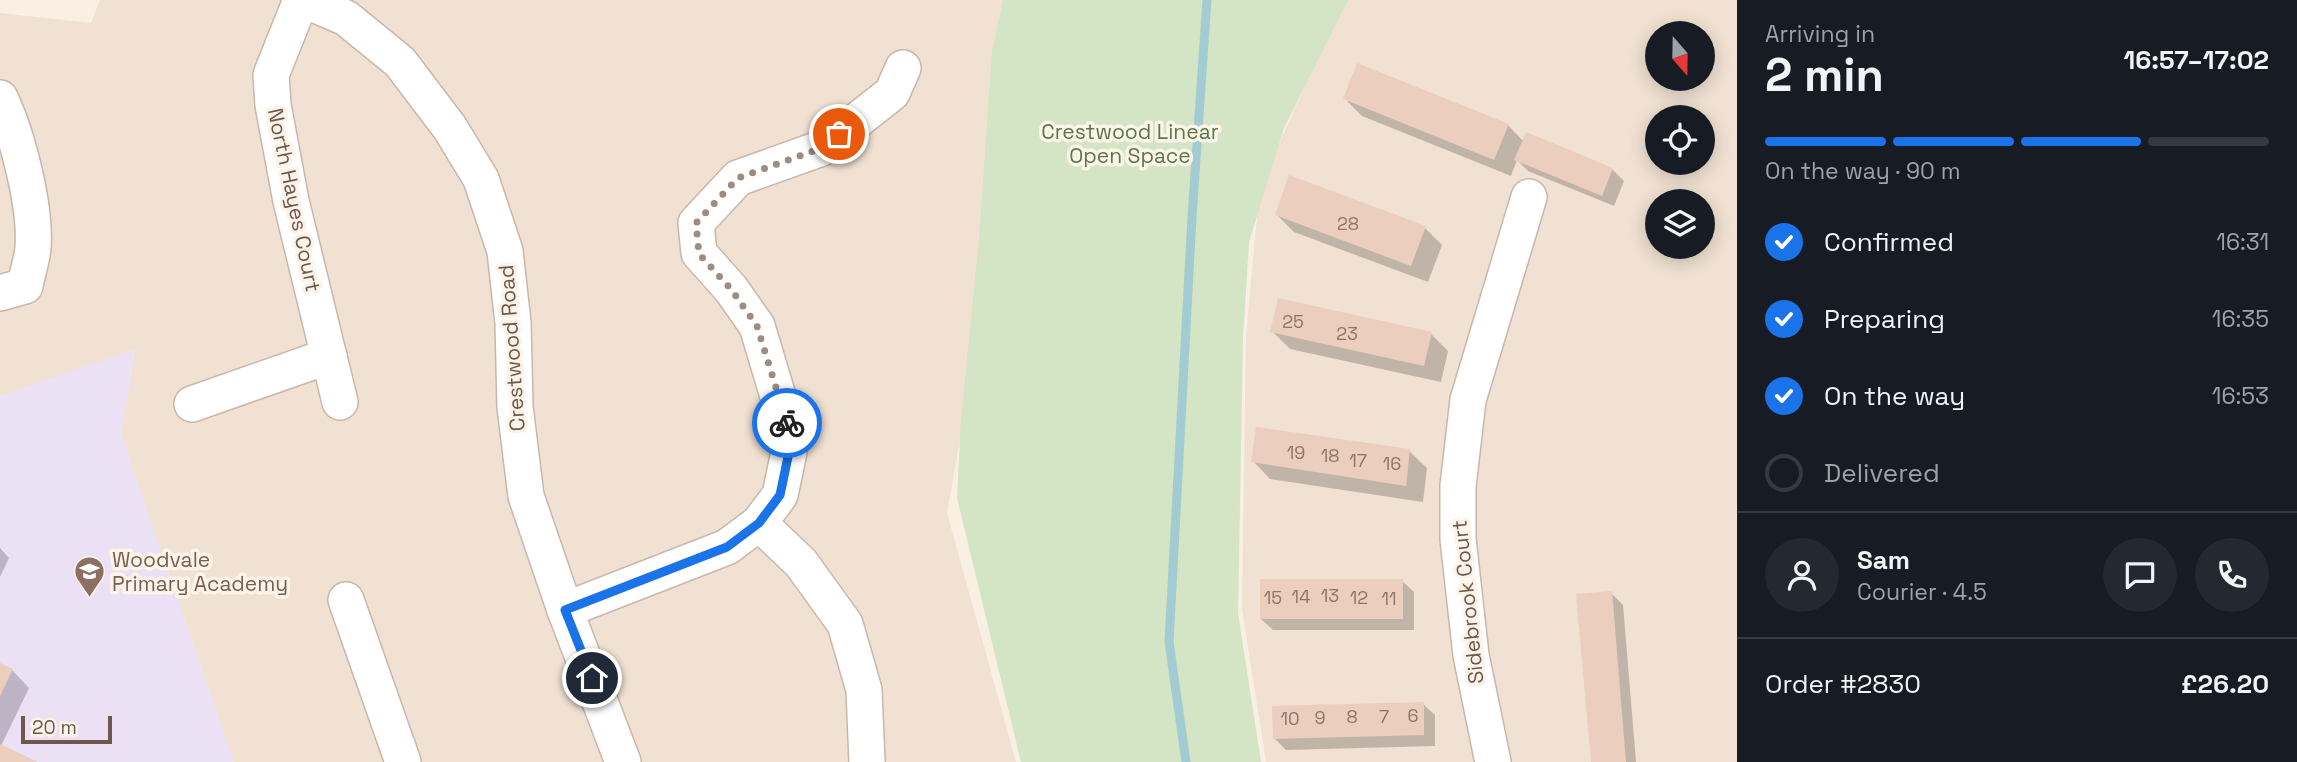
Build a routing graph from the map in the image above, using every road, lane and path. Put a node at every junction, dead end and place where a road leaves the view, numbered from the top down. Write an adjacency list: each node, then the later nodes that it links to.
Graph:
1 (302, 0): 6 (street, North Hayes Court); 11 (street, Crestwood Road)
2 (903, 68): 9 (street)
3 (0, 98): 5 (street)
4 (1529, 197): 15 (street, Sidebrook Court)
5 (0, 293)
6 (330, 356): 7 (street, North Hayes Court); 8 (street)
7 (340, 402)
8 (192, 404)
9 (759, 523): 11 (street); 14 (street)
10 (346, 600): 12 (street)
11 (565, 610): 13 (street, Crestwood Road)
12 (403, 762)
13 (623, 762)
14 (867, 762)
15 (1493, 762)

